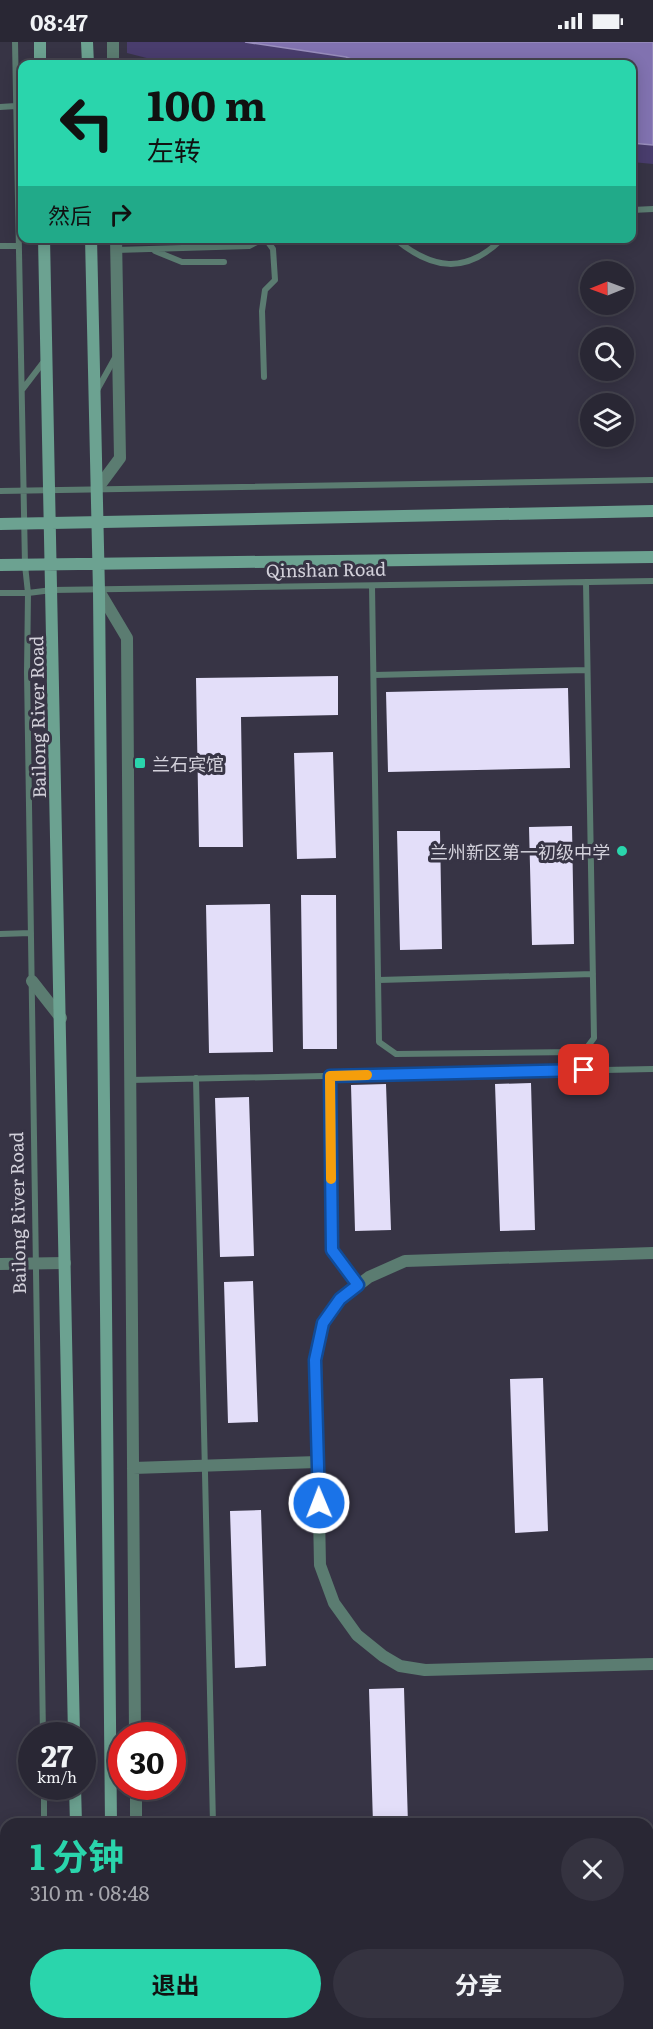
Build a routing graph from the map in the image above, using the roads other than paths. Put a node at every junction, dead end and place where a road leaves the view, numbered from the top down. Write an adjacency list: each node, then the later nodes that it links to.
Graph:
1 (15, 42): 8 (lane, Bailong River Road)
2 (40, 42): 5 (main road)
3 (87, 42): 6 (main road)
4 (113, 42): 7 (street)
5 (40, 60)
6 (88, 60)
7 (113, 60)
8 (16, 106): 9 (lane); 10 (lane, Bailong River Road)
9 (0, 107)
10 (18, 199)
11 (653, 209): 12 (lane)
12 (636, 210)
13 (19, 243): 22 (lane, Bailong River Road)
14 (44, 243): 26 (main road, Bailong River Road)
15 (91, 243): 29 (main road)
16 (255, 243): 23 (lane)
17 (269, 243): 27 (lane)
18 (401, 243): 19 (lane)
19 (498, 243)
20 (116, 244): 23 (lane); 25 (street)
21 (0, 246): 22 (lane)
22 (19, 246): 28 (lane, Bailong River Road)
23 (152, 249): 24 (lane)
24 (225, 262)
25 (118, 352): 29 (lane); 31 (street)
26 (47, 357): 28 (lane); 32 (main road, Bailong River Road)
27 (264, 377)
28 (22, 390): 34 (lane, Bailong River Road)
29 (95, 395): 31 (main road)
30 (653, 480): 31 (lane)
31 (97, 489): 32 (lane); 36 (main road)
32 (50, 490): 34 (lane); 38 (main road, Bailong River Road)
33 (0, 491): 34 (lane)
34 (24, 491): 37 (lane, Bailong River Road)
35 (653, 511): 36 (main road)
36 (98, 522): 38 (main road); 41 (main road)
37 (24, 523): 38 (main road); 39 (main road); 44 (lane, Bailong River Road)
38 (51, 523): 42 (main road, Bailong River Road)
39 (0, 524)
40 (653, 557): 41 (main road, Qinshan Road)
41 (99, 563): 42 (main road, Qinshan Road); 49 (main road)
42 (52, 564): 44 (main road, Qinshan Road); 48 (main road, Bailong River Road)
43 (0, 565): 44 (main road, Qinshan Road)
44 (25, 565): 51 (lane, Bailong River Road)
45 (653, 581): 46 (lane, Qinshan Road)
46 (586, 582): 47 (lane, Qinshan Road); 52 (lane)
47 (372, 586): 49 (lane, Qinshan Road); 53 (lane)
48 (52, 590): 49 (lane, Qinshan Road); 51 (lane, Qinshan Road); 59 (main road, Bailong River Road)
49 (99, 591): 63 (street); 81 (main road)
50 (0, 593): 51 (lane, Qinshan Road)
51 (28, 593): 54 (lane, Bailong River Road)
52 (587, 670): 53 (lane); 56 (lane)
53 (374, 675): 57 (lane)
54 (31, 933): 55 (lane); 58 (lane, Bailong River Road)
55 (0, 934)
56 (593, 974): 57 (lane); 57 (lane)
57 (378, 980)
58 (32, 981): 59 (street); 67 (lane, Bailong River Road)
59 (60, 1018): 65 (main road, Bailong River Road)
60 (653, 1069): 61 (lane)
61 (330, 1076): 62 (lane); 68 (lane)
62 (196, 1078): 63 (lane); 70 (lane)
63 (130, 1080): 71 (street)
64 (653, 1253): 68 (street)
65 (65, 1263): 67 (street); 74 (main road, Bailong River Road)
66 (0, 1264): 67 (street)
67 (36, 1264): 73 (lane, Bailong River Road)
68 (358, 1285): 69 (street)
69 (318, 1462): 70 (street); 72 (street)
70 (205, 1466): 71 (street); 83 (lane)
71 (133, 1468): 75 (street)
72 (653, 1664)
73 (43, 1722)
74 (74, 1722)
75 (135, 1722)
76 (44, 1800): 79 (lane)
77 (75, 1800): 80 (main road)
78 (136, 1800): 82 (street)
79 (44, 1818)
80 (76, 1818)
81 (111, 1818)
82 (136, 1818)
83 (213, 1818)

